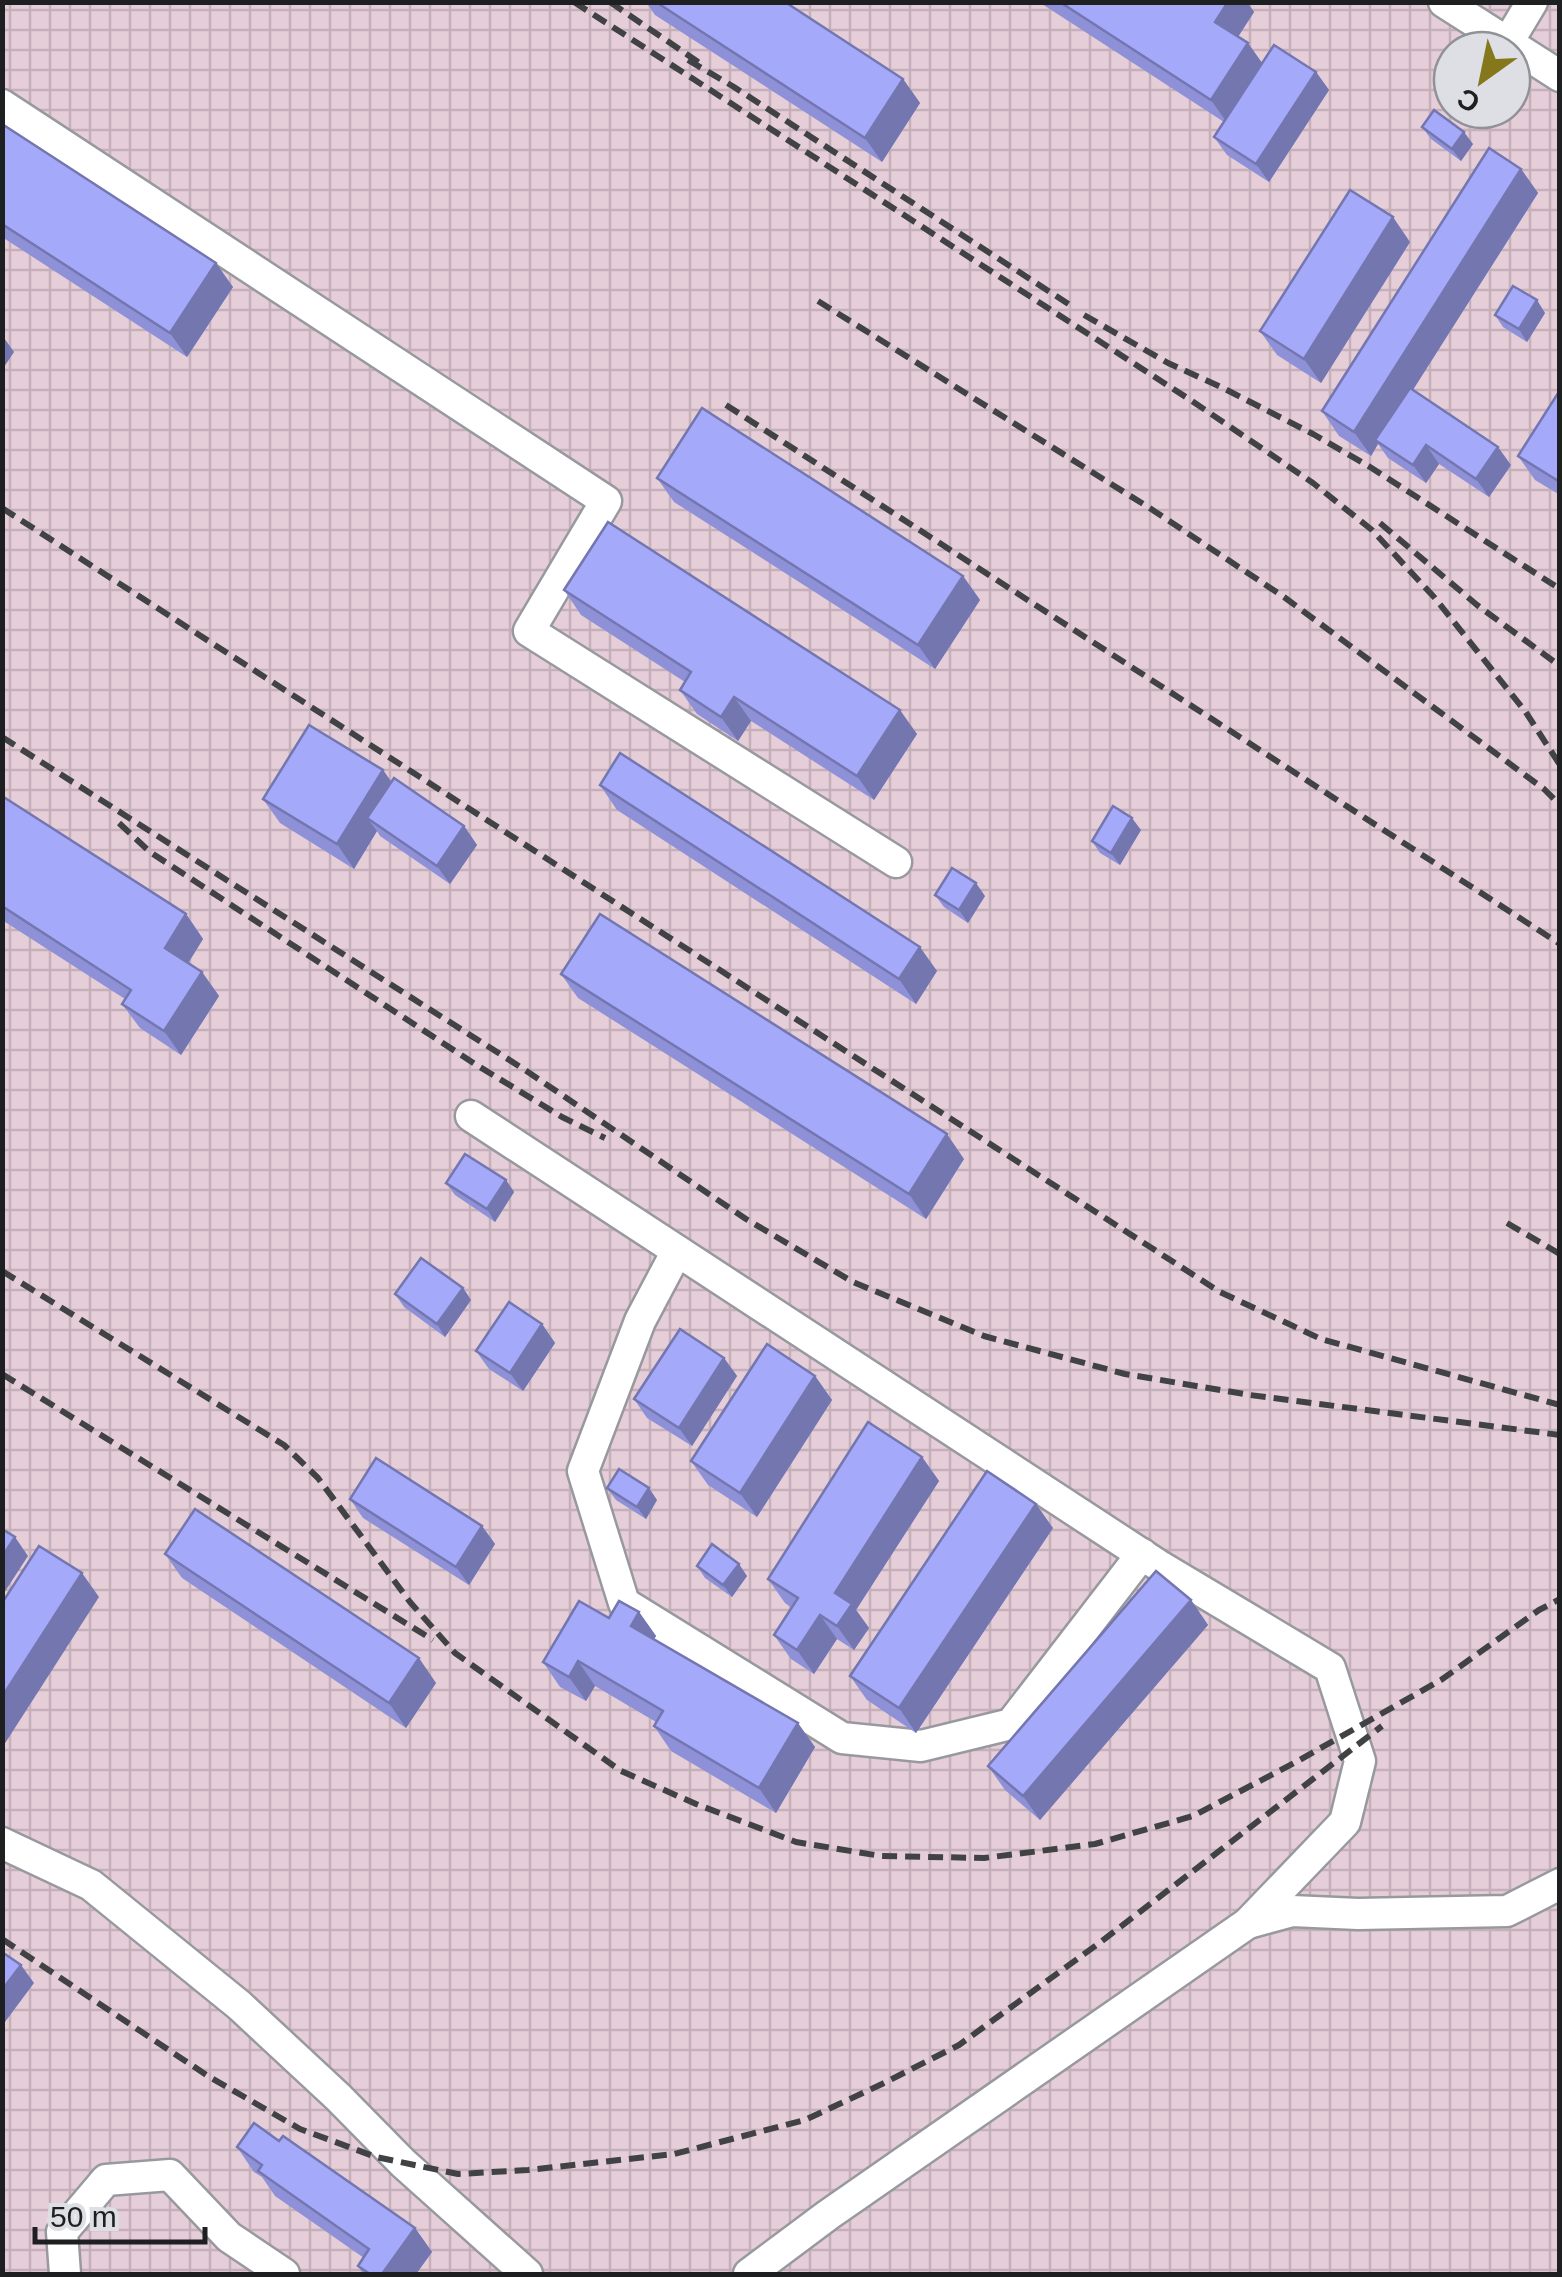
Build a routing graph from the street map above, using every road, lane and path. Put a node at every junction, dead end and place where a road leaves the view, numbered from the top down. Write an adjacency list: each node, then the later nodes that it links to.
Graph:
1 (1444, 2): 3 (street)
2 (1532, 2): 4 (street)
3 (1489, 30)
4 (1515, 30)
5 (1532, 58): 6 (street)
6 (1560, 76)
7 (2, 105): 8 (street)
8 (896, 862)
9 (472, 1116): 10 (street)
10 (677, 1250): 11 (street); 11 (street)
11 (1142, 1554): 14 (street)
12 (2, 1843): 17 (street)
13 (1560, 1884): 14 (street)
14 (1248, 1923): 18 (street)
15 (66, 2274): 16 (street)
16 (284, 2274)
17 (527, 2274)
18 (749, 2274)

